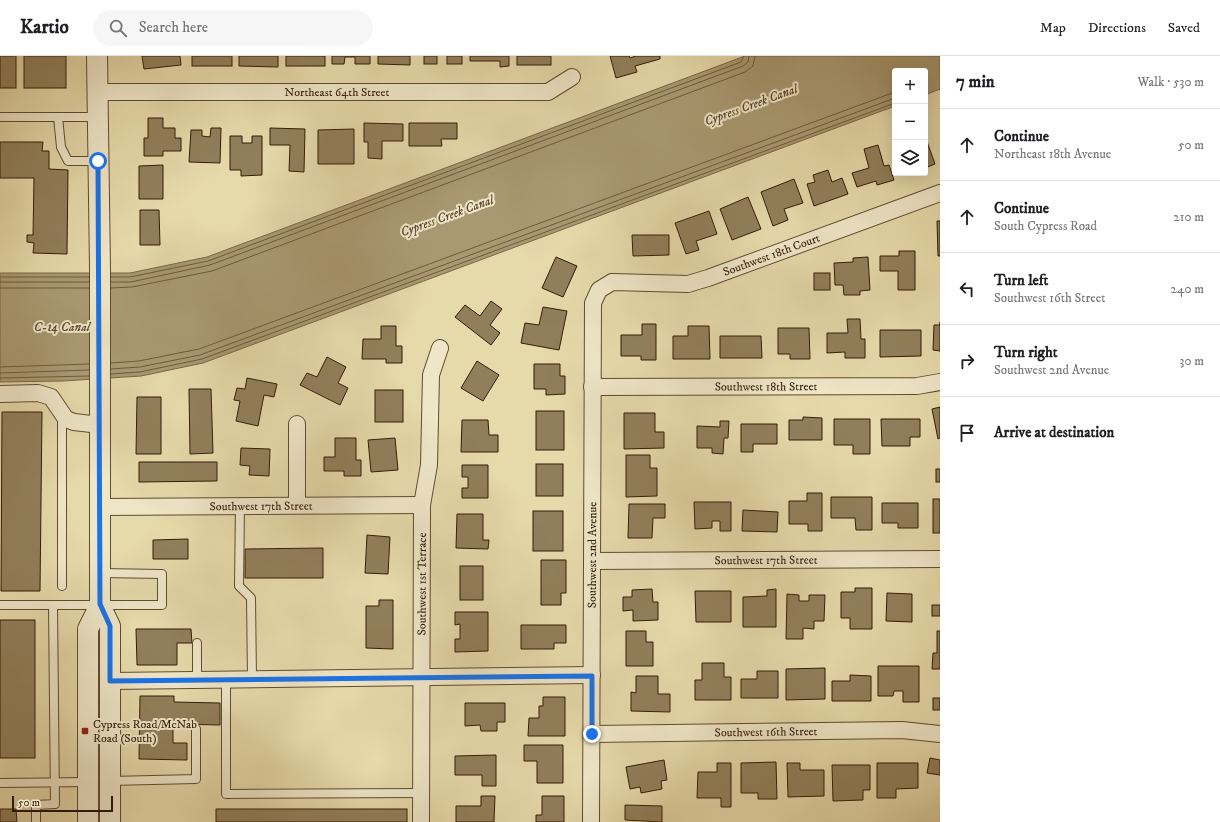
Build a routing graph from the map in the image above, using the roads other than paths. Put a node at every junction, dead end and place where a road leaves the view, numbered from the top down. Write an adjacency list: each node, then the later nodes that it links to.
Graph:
1 (97, 56): 3 (street)
2 (572, 77): 3 (street, Northeast 64th Street)
3 (97, 92): 6 (street)
4 (0, 117): 5 (lane)
5 (58, 117): 6 (lane); 7 (lane)
6 (98, 117): 7 (street)
7 (98, 161): 16 (street)
8 (940, 193): 9 (street, Southwest 18th Court)
9 (599, 290): 12 (street, Southwest 2nd Avenue)
10 (440, 348): 19 (street, Southwest 1st Terrace)
11 (940, 382): 12 (street, Southwest 18th Street)
12 (592, 387): 22 (street, Southwest 2nd Avenue)
13 (0, 394): 14 (street)
14 (62, 413): 16 (street); 24 (lane)
15 (297, 424): 17 (street)
16 (100, 425): 20 (street)
17 (297, 504): 18 (street, Southwest 17th Street); 19 (street, Southwest 17th Street)
18 (240, 505): 20 (street, Southwest 17th Street); 31 (lane)
19 (422, 505): 29 (street, Southwest 1st Terrace)
20 (100, 507): 23 (street)
21 (940, 559): 22 (street, Southwest 17th Street)
22 (593, 561): 30 (street, Southwest 2nd Avenue)
23 (100, 573): 25 (street); 25 (lane)
24 (62, 586)
25 (100, 604): 27 (lane); 34 (street); 40 (street)
26 (0, 605): 27 (lane)
27 (53, 605): 39 (lane)
28 (197, 643): 32 (lane)
29 (421, 676): 30 (street); 31 (street); 42 (street, Southwest 1st Terrace)
30 (592, 676): 36 (street, Southwest 2nd Avenue)
31 (252, 679): 33 (street)
32 (197, 680): 33 (street); 34 (street)
33 (226, 680): 42 (lane)
34 (110, 681): 38 (street)
35 (196, 729): 38 (lane)
36 (592, 734): 37 (street, Southwest 16th Street); 47 (street, Southwest 2nd Avenue)
37 (940, 734)
38 (110, 781): 45 (street)
39 (55, 782): 40 (lane); 41 (lane); 43 (lane)
40 (88, 782): 44 (street)
41 (0, 783)
42 (421, 793): 46 (street, Southwest 1st Terrace)
43 (36, 822)
44 (88, 822)
45 (110, 822)
46 (421, 822)
47 (591, 822)

